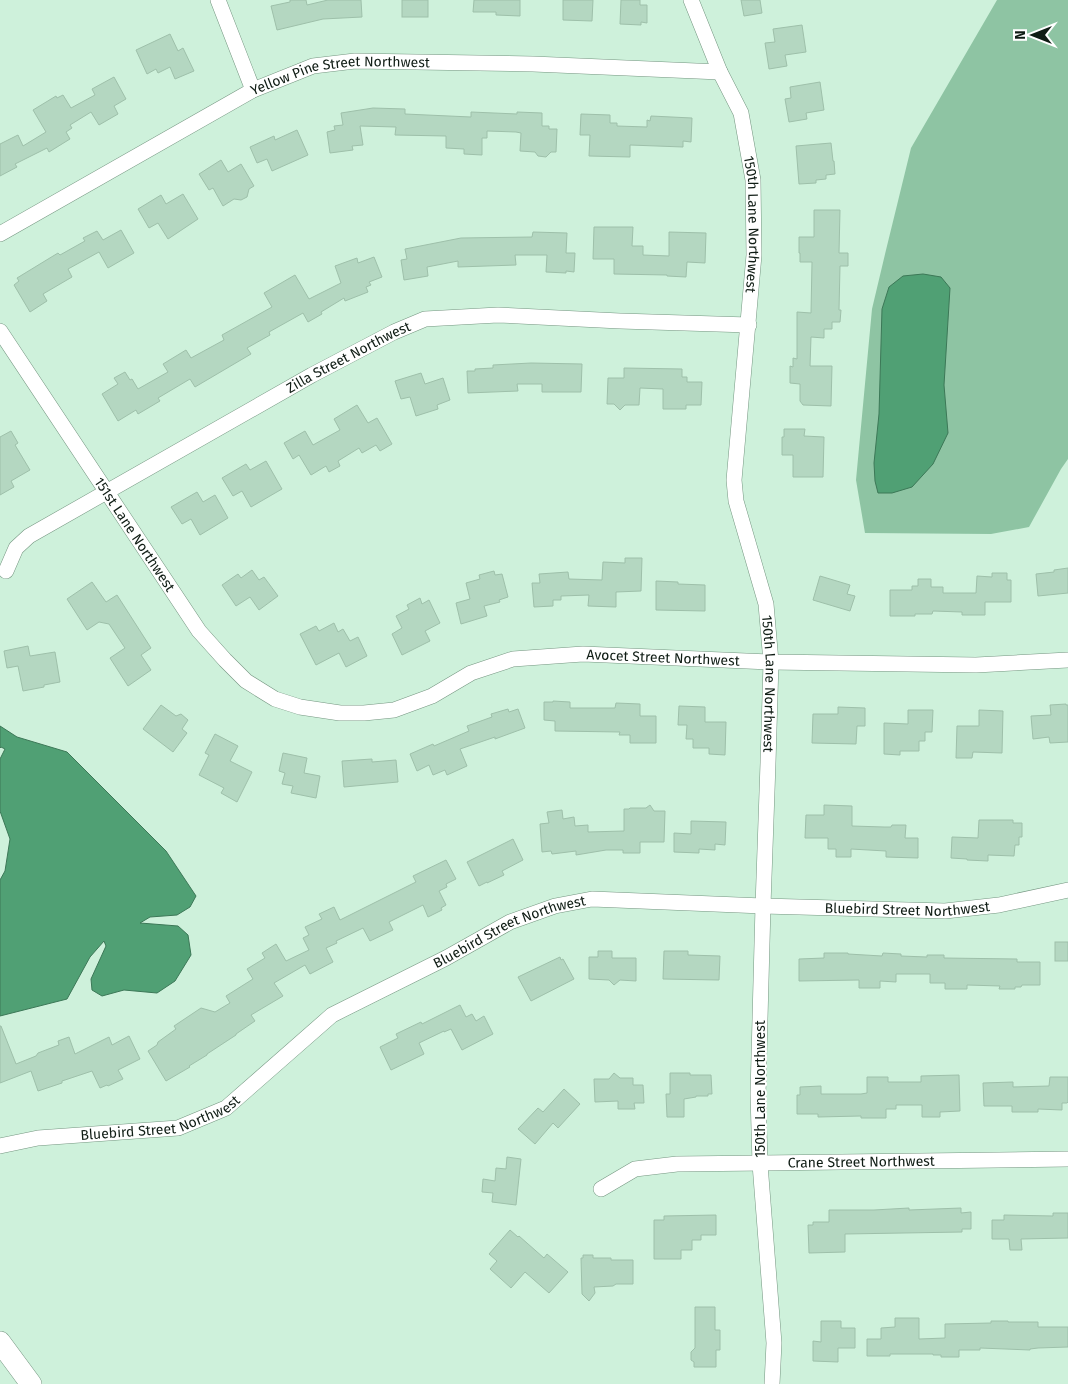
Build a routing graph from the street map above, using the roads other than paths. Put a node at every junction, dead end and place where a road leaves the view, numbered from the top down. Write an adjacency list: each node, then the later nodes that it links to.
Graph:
1 (218, 0): 4 (street)
2 (691, 0): 3 (street, 150th Lane Northwest)
3 (720, 72): 4 (street, Yellow Pine Street Northwest); 6 (street, 150th Lane Northwest)
4 (253, 90): 5 (street, Yellow Pine Street Northwest)
5 (0, 234)
6 (749, 325): 8 (street, Zilla Street Northwest); 11 (street, 150th Lane Northwest)
7 (0, 331): 8 (street, 151st Lane Northwest)
8 (107, 491): 9 (street, Zilla Street Northwest); 12 (street, 151st Lane Northwest)
9 (6, 571)
10 (1068, 660): 11 (street, Avocet Street Northwest)
11 (771, 662): 12 (street, Avocet Street Northwest); 14 (street, 150th Lane Northwest)
12 (300, 707)
13 (1068, 890): 14 (street, Bluebird Street Northwest)
14 (763, 906): 15 (street, Bluebird Street Northwest); 17 (street, 150th Lane Northwest)
15 (0, 1146)
16 (1068, 1158): 17 (street, Crane Street Northwest)
17 (760, 1164): 18 (street, Crane Street Northwest); 21 (street, 150th Lane Northwest)
18 (601, 1189)
19 (0, 1342): 20 (street)
20 (31, 1384)
21 (772, 1384)

